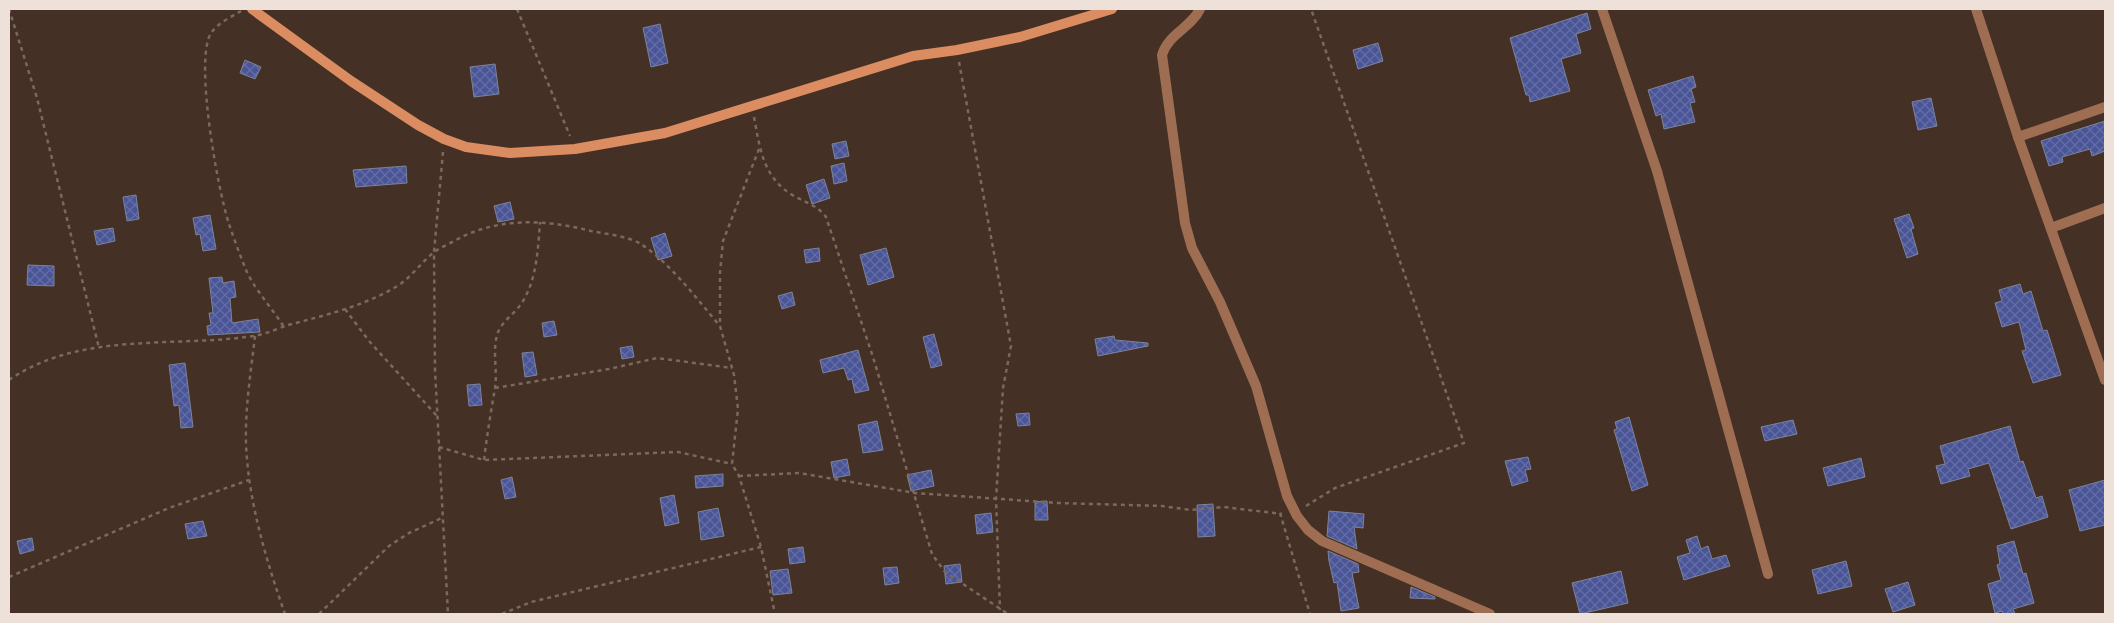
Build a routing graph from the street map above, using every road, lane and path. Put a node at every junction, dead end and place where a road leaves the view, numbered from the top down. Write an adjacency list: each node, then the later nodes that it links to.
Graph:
1 (9, 9): 25 (path)
2 (245, 9): 23 (path)
3 (252, 9): 14 (main road)
4 (517, 9): 16 (path)
5 (1112, 9): 10 (main road)
6 (1200, 9): 39 (street)
7 (1311, 9): 39 (path)
8 (1602, 9): 42 (street)
9 (1976, 9): 13 (street)
10 (957, 50): 11 (main road); 37 (path)
11 (752, 106): 15 (path); 16 (main road)
12 (2105, 107): 13 (street)
13 (2018, 137): 19 (street)
14 (444, 139): 16 (main road); 20 (path)
15 (760, 148): 22 (path); 36 (path)
16 (575, 149)
17 (2105, 208): 19 (street)
18 (540, 222): 20 (path); 22 (path); 29 (path)
19 (2051, 228): 28 (street)
20 (434, 252): 21 (path); 30 (path)
21 (345, 310): 23 (path); 30 (path)
22 (720, 326): 26 (path)
23 (284, 327): 24 (path)
24 (255, 336): 25 (path); 35 (path)
25 (99, 348): 27 (path)
26 (732, 368): 29 (path); 33 (path)
27 (9, 380)
28 (2105, 380)
29 (495, 388): 32 (path)
30 (437, 416): 31 (path)
31 (439, 448): 32 (path); 40 (path)
32 (484, 460): 33 (path)
33 (732, 464): 34 (path)
34 (740, 476): 36 (path); 41 (path)
35 (249, 480): 43 (path); 45 (path)
36 (915, 493): 37 (path); 44 (path)
37 (996, 499): 38 (path); 44 (path)
38 (1280, 514): 39 (path); 51 (path)
39 (1297, 516): 52 (street)
40 (444, 517): 46 (path); 47 (path)
41 (761, 547): 48 (path); 49 (path)
42 (1768, 574)
43 (9, 577)
44 (1000, 610): 50 (path)
45 (284, 614)
46 (319, 614)
47 (448, 614)
48 (502, 614)
49 (775, 614)
50 (1008, 614)
51 (1310, 614)
52 (1490, 614)

